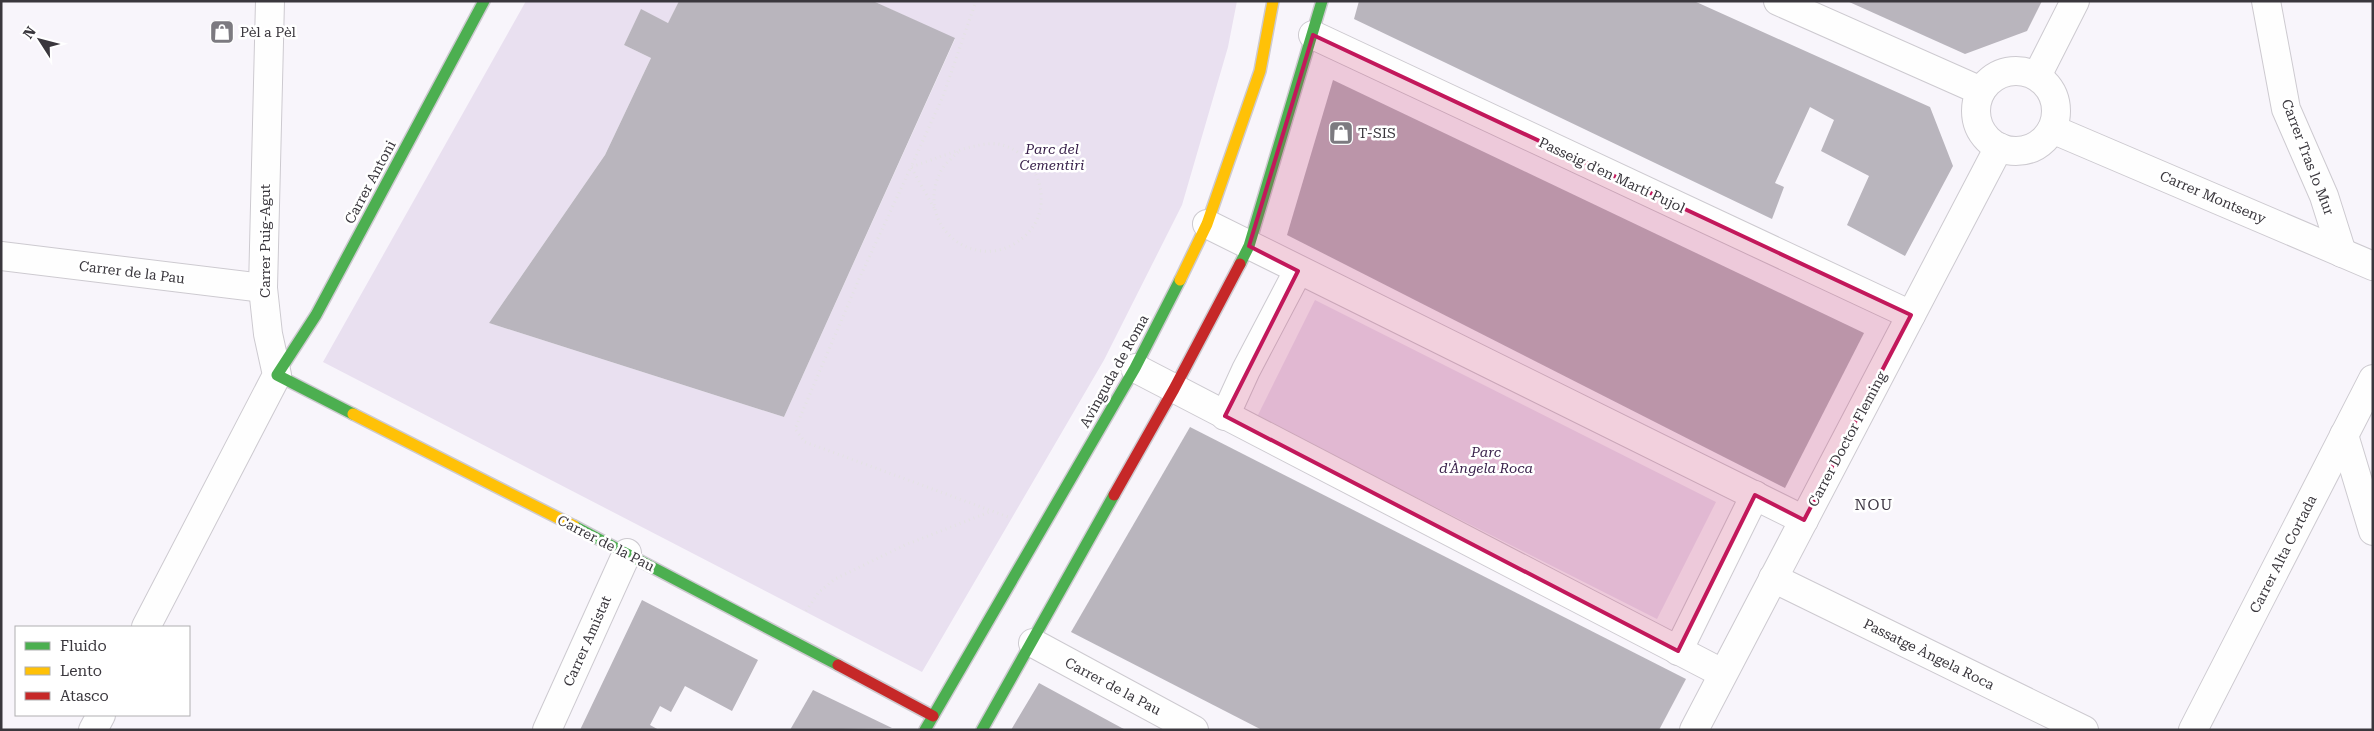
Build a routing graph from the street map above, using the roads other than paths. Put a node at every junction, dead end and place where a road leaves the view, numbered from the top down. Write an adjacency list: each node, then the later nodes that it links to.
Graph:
1 (270, 1): 19 (street, Carrer Puig-Agut)
2 (484, 1): 22 (street, Carrer Antoni)
3 (1273, 1): 13 (street, Avinguda de Roma)
4 (1322, 1): 8 (street)
5 (1778, 1): 10 (street)
6 (2075, 1): 9 (street)
7 (2266, 1): 15 (street, Carrer Tras lo Mur)
8 (1312, 35): 14 (street); 20 (street, Passeig d'en Martí Pujol)
9 (2037, 76): 10 (street); 11 (street)
10 (1981, 91): 12 (street)
11 (2052, 129): 12 (street); 15 (street, Carrer Montseny)
12 (1999, 147): 20 (street, Carrer Doctor Fleming)
13 (1207, 224): 14 (street); 21 (street, Avinguda de Roma)
14 (1249, 246): 18 (street); 24 (street)
15 (2342, 253): 17 (street, Carrer Montseny)
16 (1, 256): 19 (street, Carrer de la Pau)
17 (2373, 266)
18 (1298, 271): 25 (street); 27 (street)
19 (263, 288): 22 (street, Carrer Puig-Agut)
20 (1911, 315): 28 (street, Carrer Doctor Fleming)
21 (1135, 368): 24 (street); 37 (street, Avinguda de Roma)
22 (277, 375): 30 (street, Carrer de la Pau); 32 (street)
23 (2373, 379): 26 (street, Carrer Alta Cortada)
24 (1174, 389): 25 (street); 33 (street)
25 (1225, 416): 34 (street)
26 (2344, 435): 29 (street); 45 (street, Carrer Alta Cortada)
27 (1755, 495): 28 (street); 34 (street)
28 (1804, 520): 31 (street, Carrer Doctor Fleming)
29 (2373, 531)
30 (627, 553): 37 (street, Carrer de la Pau); 39 (street, Carrer Amistat)
31 (1773, 578): 35 (street, Carrer Doctor Fleming); 44 (street, Passatge Àngela Roca)
32 (147, 626)
33 (1033, 643): 41 (street); 42 (street, Carrer de la Pau)
34 (1678, 651): 35 (street)
35 (1722, 674): 43 (street, Carrer Doctor Fleming)
36 (100, 716): 38 (street)
37 (933, 716): 40 (street, Avinguda de Roma)
38 (93, 730)
39 (547, 730)
40 (925, 730)
41 (982, 730)
42 (1194, 730)
43 (1694, 730)
44 (2084, 730)
45 (2194, 730)

